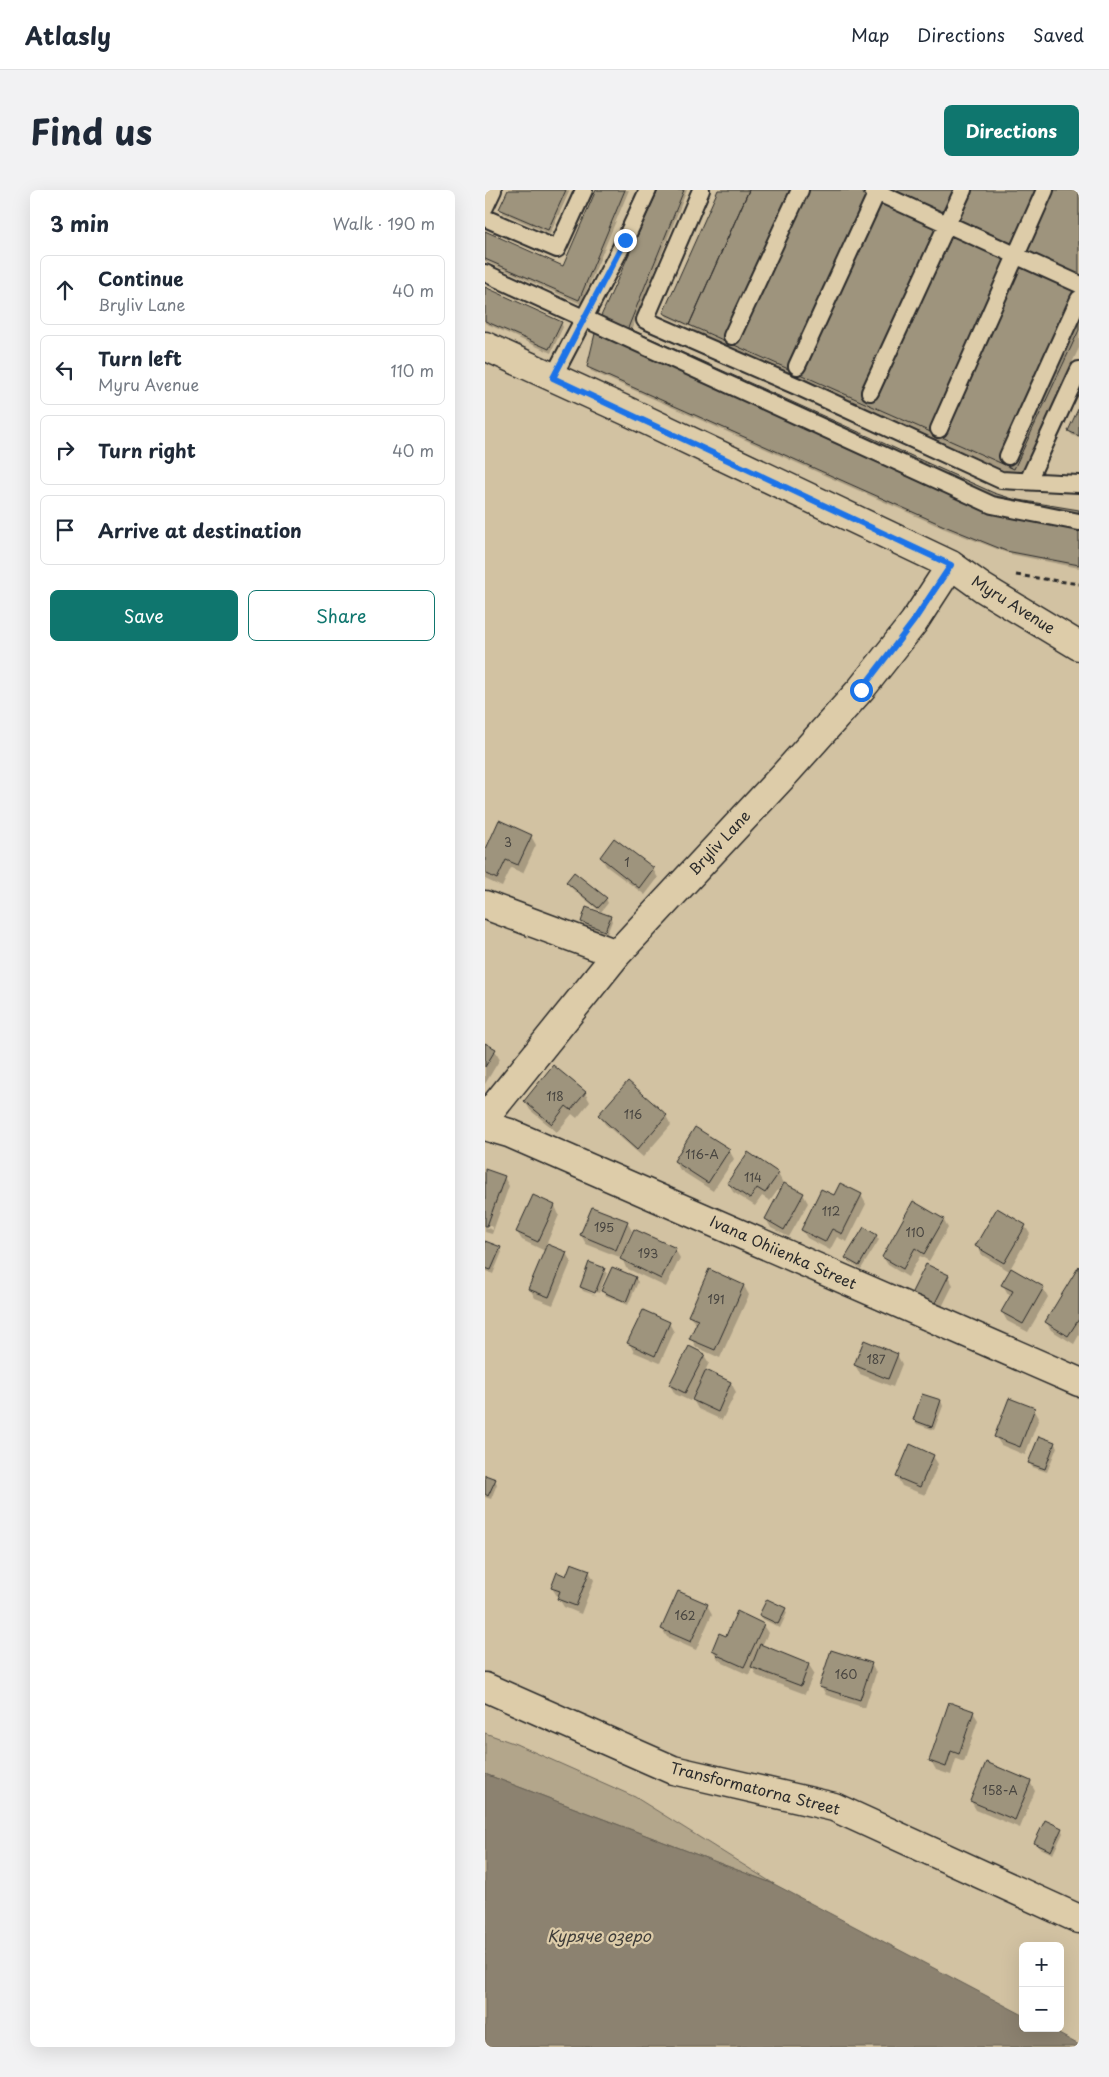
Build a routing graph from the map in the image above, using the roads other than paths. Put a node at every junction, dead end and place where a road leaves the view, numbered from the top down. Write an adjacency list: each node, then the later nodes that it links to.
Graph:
1 (493, 190): 9 (lane)
2 (584, 190): 10 (lane)
3 (648, 190): 16 (lane)
4 (701, 190): 25 (lane)
5 (799, 190): 17 (lane)
6 (963, 190): 11 (lane)
7 (1045, 190): 12 (lane)
8 (876, 191): 11 (lane); 19 (lane)
9 (485, 208)
10 (485, 218)
11 (947, 224): 12 (lane); 22 (lane)
12 (1017, 256): 14 (lane); 23 (lane)
13 (485, 273): 16 (lane)
14 (1079, 284)
15 (1079, 299): 24 (lane)
16 (583, 317): 21 (lane); 27 (lane)
17 (732, 336)
18 (485, 346): 21 (street, Myru Avenue)
19 (797, 366)
20 (1079, 370): 25 (lane)
21 (553, 378): 28 (street, Myru Avenue)
22 (870, 392)
23 (939, 429)
24 (1008, 456)
25 (1028, 482): 26 (lane)
26 (1079, 484)
27 (1079, 522)
28 (951, 565): 29 (street, Myru Avenue); 31 (street, Bryliv Lane)
29 (1079, 646)
30 (485, 906): 31 (street)
31 (617, 954): 32 (street, Bryliv Lane)
32 (485, 1118)
33 (485, 1126): 34 (street, Ivana Ohiienka Street)
34 (1079, 1382)
35 (485, 1687): 36 (street, Transformatorna Street)
36 (1079, 1919)

